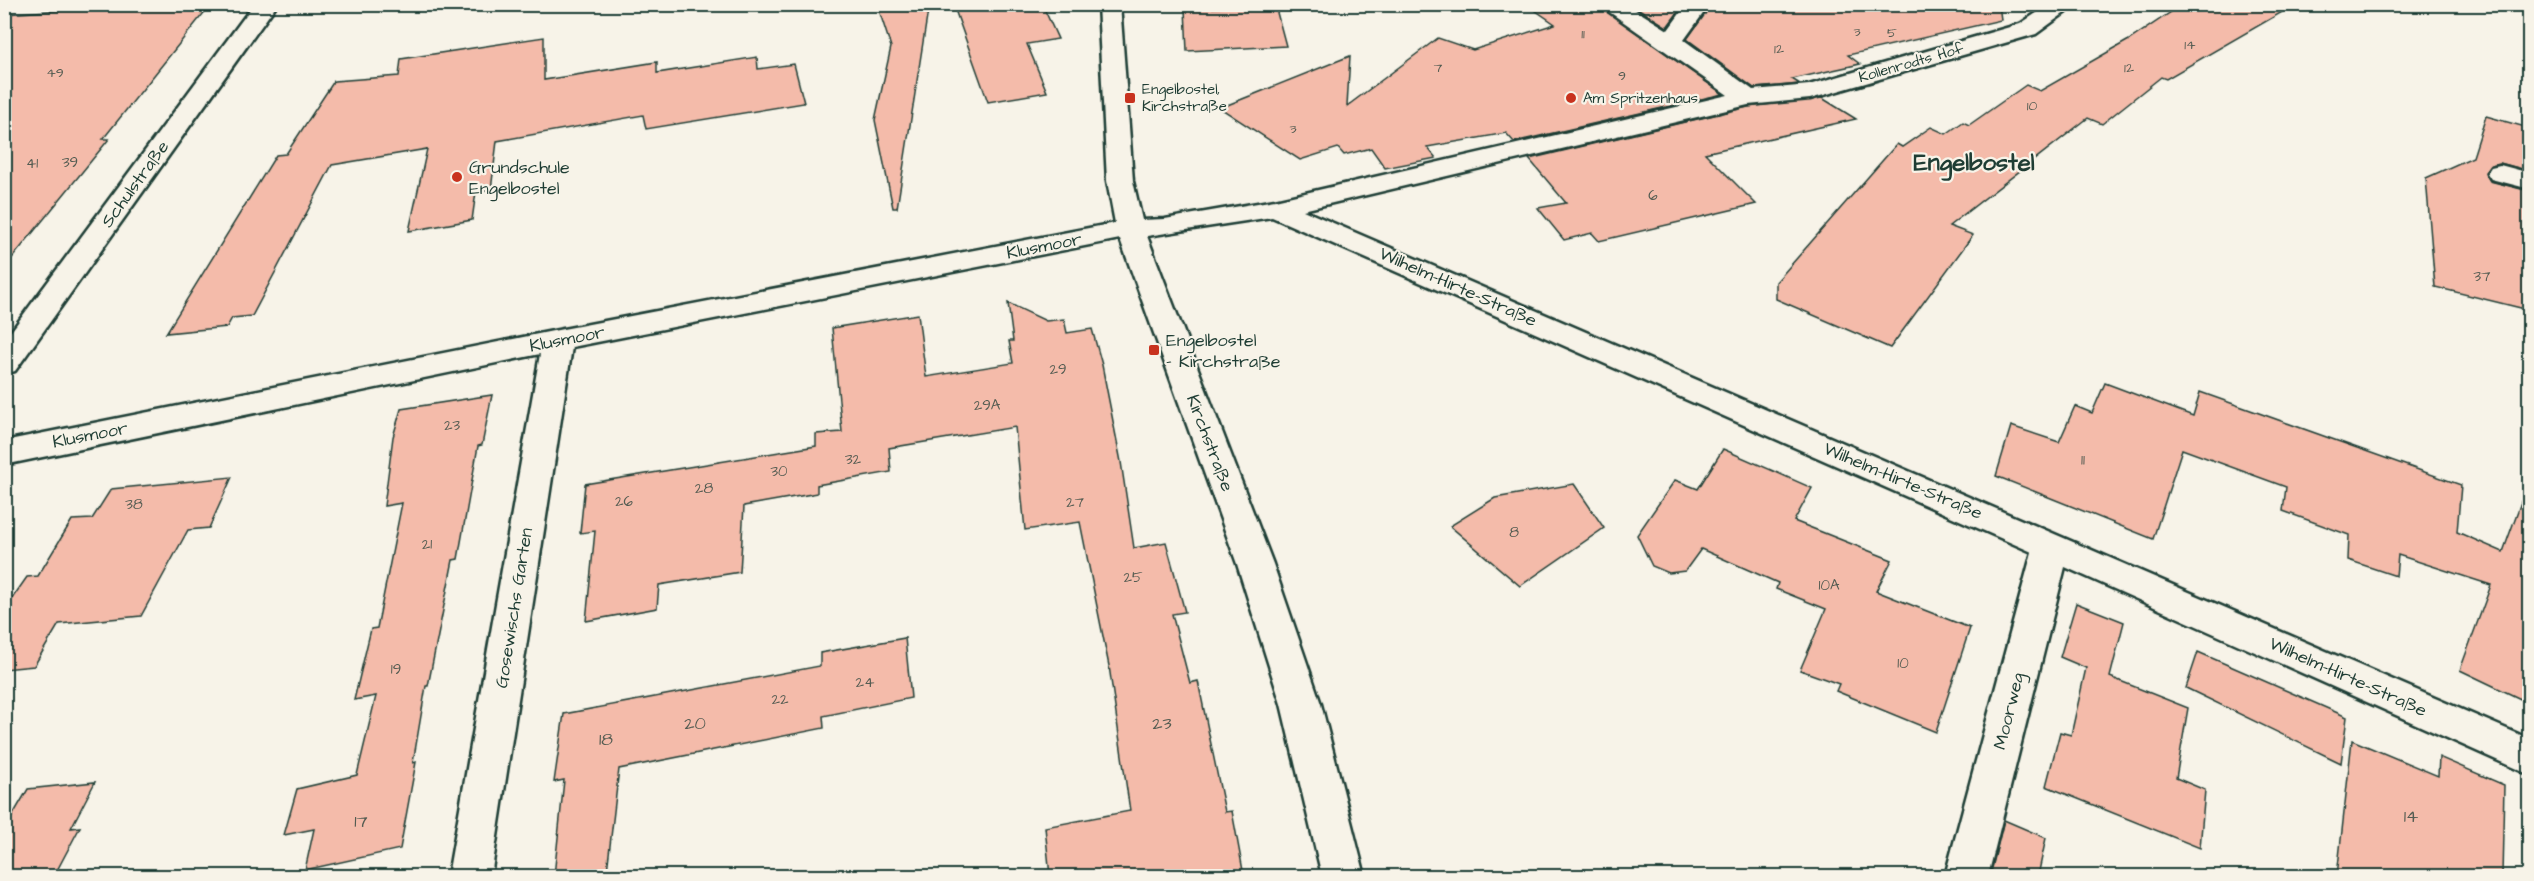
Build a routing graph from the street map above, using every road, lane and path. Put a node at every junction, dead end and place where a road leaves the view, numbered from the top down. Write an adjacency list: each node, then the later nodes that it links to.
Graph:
1 (266, 4): 13 (street, Schulstraße)
2 (1109, 4): 11 (street, Kirchstraße)
3 (1609, 4): 6 (street)
4 (1699, 4): 6 (street)
5 (2066, 4): 7 (street, Kollenrodts Hof)
6 (1671, 42): 7 (street)
7 (1748, 98): 10 (street)
8 (2500, 173): 9 (street)
9 (2529, 181)
10 (1275, 208): 11 (street); 15 (street, Wilhelm-Hirte-Straße)
11 (1130, 230): 12 (street, Klusmoor); 18 (street, Kirchstraße)
12 (558, 340): 14 (street, Klusmoor); 17 (street, Gosewischs Garten)
13 (4, 364)
14 (4, 453)
15 (2052, 546): 16 (street, Wilhelm-Hirte-Straße); 19 (street, Moorweg)
16 (2529, 758)
17 (470, 876)
18 (1344, 876)
19 (1966, 876)

